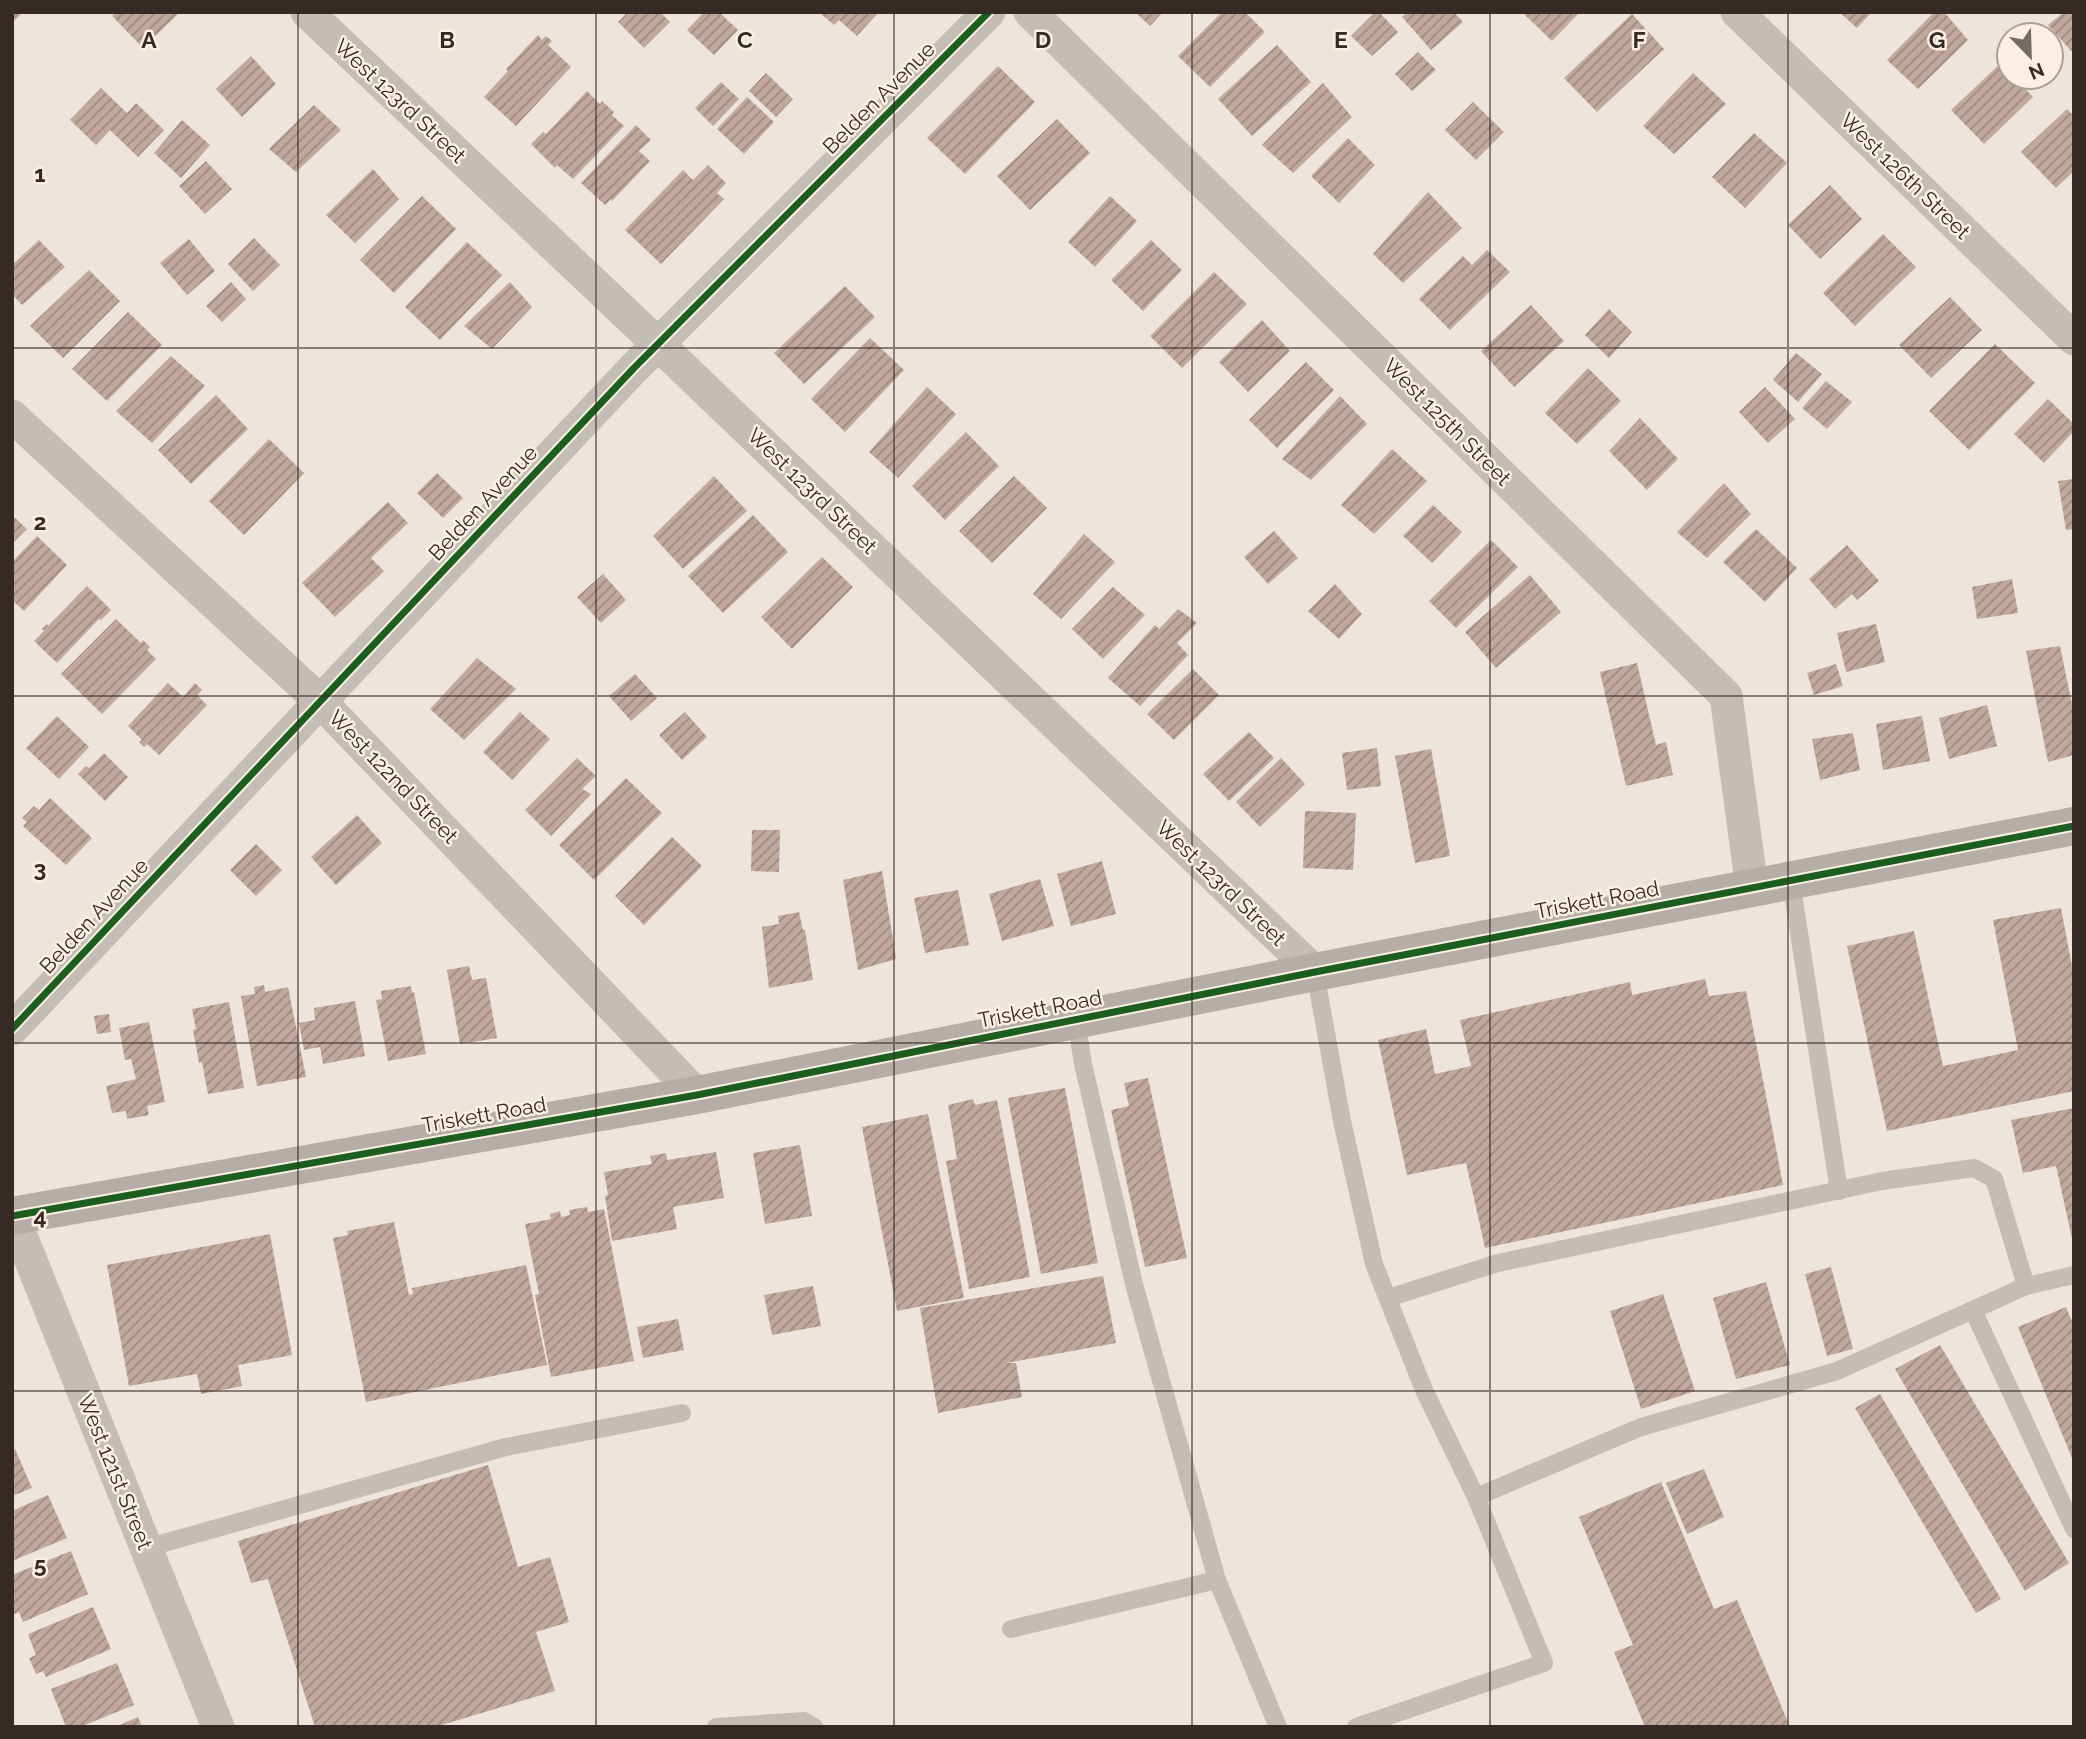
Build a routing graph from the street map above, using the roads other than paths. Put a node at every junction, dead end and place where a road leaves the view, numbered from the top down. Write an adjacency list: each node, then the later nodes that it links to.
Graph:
1 (307, 12): 6 (street, West 123rd Street)
2 (989, 12): 6 (street, Belden Avenue)
3 (1030, 12): 11 (street, West 125th Street)
4 (1737, 12): 5 (street, West 126th Street)
5 (2074, 339)
6 (658, 344): 8 (street, Belden Avenue); 12 (street, West 123rd Street)
7 (12, 416): 8 (street, West 122nd Street)
8 (320, 701): 14 (street, Belden Avenue); 15 (street, West 122nd Street)
9 (2074, 826): 10 (street, Triskett Road)
10 (1791, 881): 11 (street, Triskett Road); 16 (lane)
11 (1752, 888): 12 (street, Triskett Road)
12 (1315, 972): 13 (street, Triskett Road); 20 (lane)
13 (1076, 1019): 15 (street, Triskett Road); 26 (lane)
14 (12, 1029)
15 (697, 1095): 17 (street, Triskett Road)
16 (1839, 1191): 19 (lane); 20 (lane)
17 (12, 1216): 25 (street, West 121st Street)
18 (2074, 1275): 19 (lane)
19 (2026, 1286): 21 (lane)
20 (1388, 1298): 23 (lane)
21 (1973, 1310): 23 (lane); 24 (lane)
22 (682, 1413): 25 (lane)
23 (1476, 1497): 32 (lane)
24 (2074, 1530)
25 (146, 1548): 28 (street, West 121st Street)
26 (1217, 1580): 27 (lane); 31 (lane)
27 (1011, 1629)
28 (218, 1727)
29 (716, 1727): 30 (lane)
30 (814, 1727)
31 (1278, 1727)
32 (1356, 1727)

